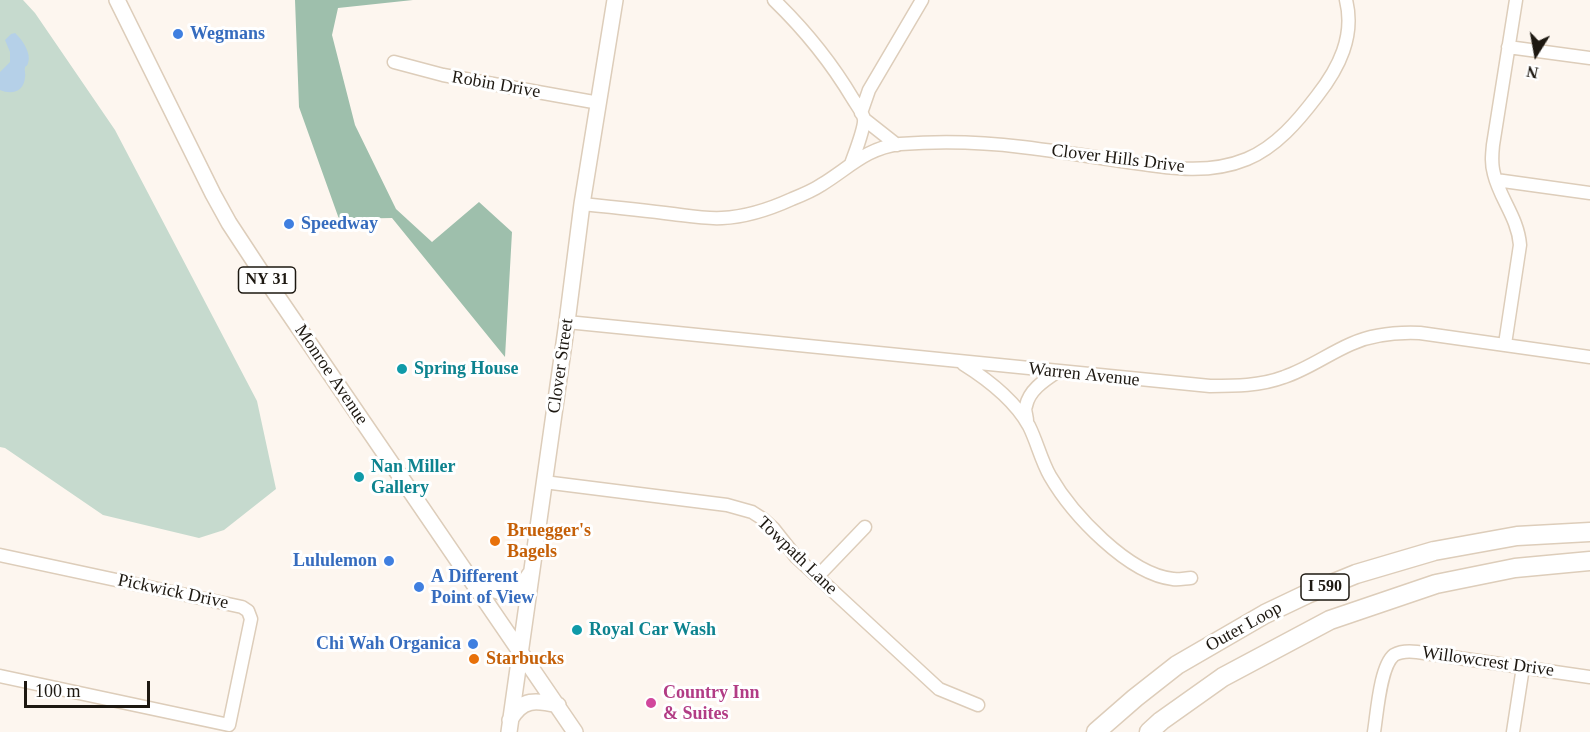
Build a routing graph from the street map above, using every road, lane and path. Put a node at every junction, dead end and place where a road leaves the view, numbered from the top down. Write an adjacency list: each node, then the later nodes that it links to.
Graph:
1 (117, 0): 29 (main road, Monroe Avenue / NY 31)
2 (615, 0): 10 (main road, Clover Street)
3 (774, 0): 11 (street)
4 (922, 0): 11 (street)
5 (1346, 0): 12 (street, Clover Hills Drive)
6 (1516, 0): 7 (street)
7 (1508, 47): 8 (street); 14 (street)
8 (1590, 58)
9 (394, 62): 10 (street, Robin Drive)
10 (598, 103): 16 (main road, Clover Street)
11 (863, 116): 12 (street); 13 (street)
12 (897, 145): 13 (street, Clover Hills Drive)
13 (850, 165): 16 (street, Clover Hills Drive)
14 (1496, 180): 15 (street); 18 (street)
15 (1590, 193)
16 (582, 204): 17 (main road, Clover Street)
17 (567, 322): 20 (street, Warren Avenue); 23 (main road, Clover Street)
18 (1505, 344): 19 (street, Warren Avenue); 21 (street, Warren Avenue)
19 (1590, 357)
20 (959, 362): 21 (street, Warren Avenue); 22 (street)
21 (1057, 372): 22 (street)
22 (1028, 425): 31 (street)
23 (544, 482): 28 (main road, Clover Street); 30 (street, Towpath Lane)
24 (865, 527): 30 (street)
25 (1590, 532): 40 (highway, Outer Loop / I 590)
26 (0, 555): 34 (street, Pickwick Drive)
27 (1590, 561): 41 (highway, Outer Loop / I 590)
28 (531, 571): 29 (main road); 32 (main road, Clover Street)
29 (466, 573): 32 (main road, Monroe Avenue / NY 31)
30 (818, 576): 37 (street, Towpath Lane)
31 (1191, 578)
32 (520, 651): 36 (main road, Monroe Avenue / NY 31); 38 (main road, Clover Street)
33 (1523, 667): 35 (street, Willowcrest Drive); 42 (street, Willowcrest Drive); 43 (street)
34 (0, 676)
35 (1590, 677)
36 (558, 705): 38 (main road); 39 (main road, Monroe Avenue / NY 31)
37 (978, 705)
38 (510, 726)
39 (575, 732)
40 (1096, 732)
41 (1149, 732)
42 (1374, 732)
43 (1513, 732)

